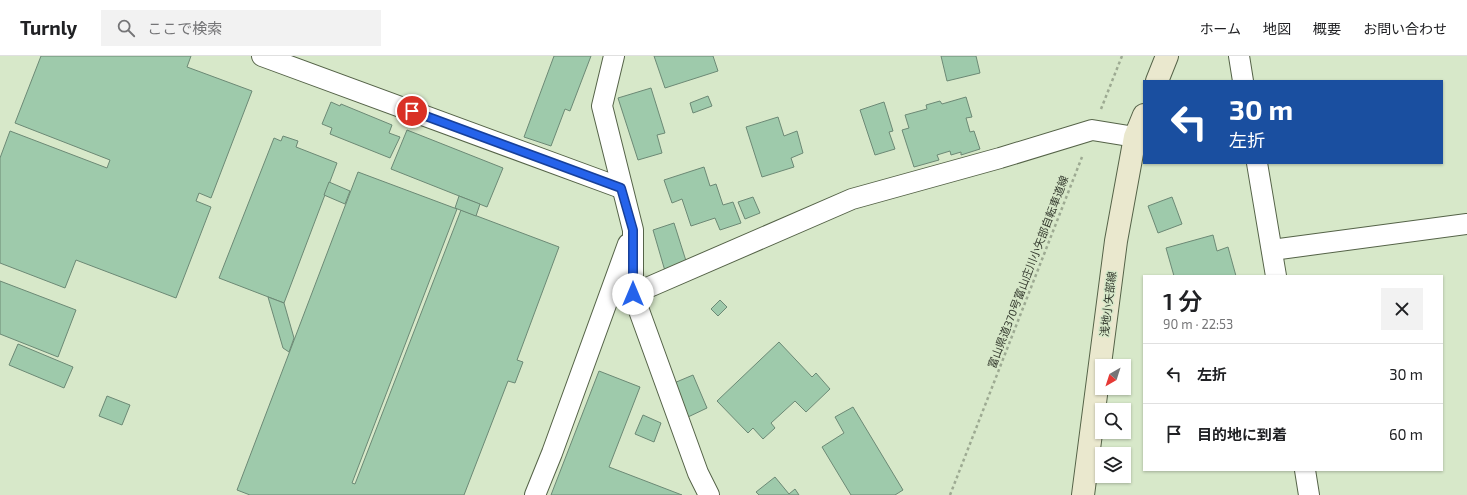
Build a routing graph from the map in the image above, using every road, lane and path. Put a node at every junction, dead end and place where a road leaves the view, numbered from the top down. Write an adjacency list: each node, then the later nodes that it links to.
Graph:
1 (262, 56): 12 (street)
2 (614, 56): 12 (street)
3 (1122, 56): 9 (path, 富山県道370号富山庄川小矢部自転車道線)
4 (1167, 56): 6 (main road)
5 (1238, 56): 7 (street)
6 (1157, 80)
7 (1243, 80)
8 (1143, 117): 10 (main road, 浅地小矢部線)
9 (1092, 130): 10 (street); 17 (street); 21 (path, 富山県道370号富山庄川小矢部自転車道線)
10 (1135, 137): 22 (main road, 浅地小矢部線)
11 (1257, 164): 15 (street)
12 (621, 188): 14 (street)
13 (1467, 224): 15 (street)
14 (633, 230): 17 (street); 19 (street)
15 (1272, 250): 16 (street)
16 (1276, 275)
17 (633, 294): 20 (street)
18 (1305, 471): 23 (street)
19 (535, 495)
20 (709, 495)
21 (950, 495)
22 (1083, 495)
23 (1309, 495)

